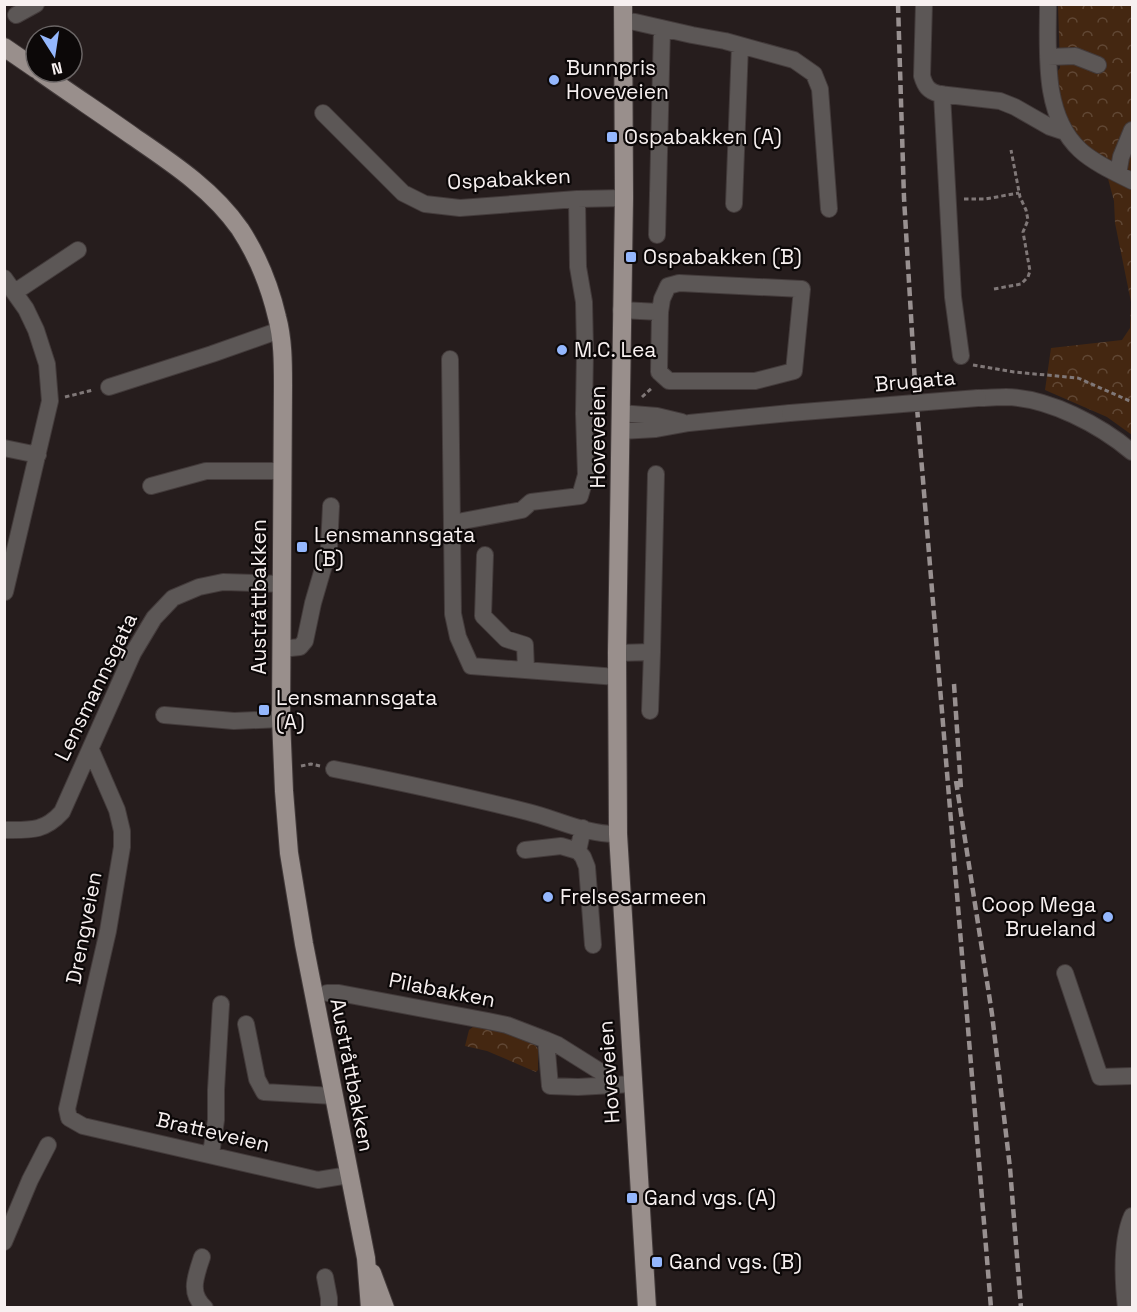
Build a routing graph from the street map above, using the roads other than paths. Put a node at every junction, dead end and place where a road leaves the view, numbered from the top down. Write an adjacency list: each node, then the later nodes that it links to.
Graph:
1 (36, 4): 5 (street)
2 (924, 4): 13 (street)
3 (1048, 4): 9 (street)
4 (623, 13): 6 (street); 18 (main road, Hoveveien)
5 (16, 15)
6 (662, 28): 7 (street); 22 (street)
7 (740, 45): 20 (street); 21 (street)
8 (4, 47): 10 (main road)
9 (1048, 57): 11 (street); 16 (street)
10 (24, 61)
11 (1098, 65)
12 (57, 84): 28 (main road, Austråttbakken)
13 (942, 94): 16 (street); 29 (street)
14 (324, 113): 19 (street, Ospabakken)
15 (1132, 130): 17 (street)
16 (1065, 132): 17 (street)
17 (1125, 178)
18 (624, 198): 19 (street, Ospabakken); 26 (main road, Hoveveien)
19 (577, 199): 40 (street)
20 (734, 204)
21 (829, 209)
22 (657, 235)
23 (78, 250): 25 (street)
24 (4, 278): 25 (street)
25 (15, 292): 35 (street)
26 (621, 310): 27 (street); 32 (main road, Hoveveien)
27 (660, 312): 27 (street)
28 (280, 330): 31 (street); 36 (main road, Austråttbakken)
29 (961, 356)
30 (450, 359): 40 (street)
31 (110, 387)
32 (621, 422): 34 (street, Brugata, bridge); 46 (main road, Hoveveien)
33 (4, 448): 35 (street)
34 (1132, 452)
35 (38, 455): 43 (street)
36 (282, 471): 38 (street); 42 (main road, Austråttbakken)
37 (656, 474): 45 (street)
38 (151, 486)
39 (331, 506): 44 (street)
40 (452, 523): 47 (street)
41 (485, 555): 47 (street)
42 (282, 584): 44 (main road, Austråttbakken); 52 (street, Lensmannsgata)
43 (5, 592)
44 (281, 649): 51 (main road, Austråttbakken)
45 (652, 652): 46 (street); 49 (street)
46 (617, 653): 48 (main road, Hoveveien)
47 (526, 670): 48 (street)
48 (617, 677): 56 (main road, Hoveveien)
49 (651, 711)
50 (164, 715): 51 (street)
51 (281, 719): 68 (main road, Austråttbakken)
52 (91, 750): 55 (street, Lensmannsgata); 69 (street, Drengveien)
53 (334, 769): 54 (street)
54 (584, 828): 56 (street); 58 (street)
55 (4, 830)
56 (618, 834): 67 (main road, Hoveveien)
57 (525, 850): 58 (street)
58 (578, 851): 59 (street)
59 (593, 945)
60 (1065, 973): 66 (street)
61 (327, 993): 64 (street, Pilabakken)
62 (221, 1004): 71 (street)
63 (246, 1024): 68 (street)
64 (546, 1041): 65 (street, Pilabakken); 67 (street)
65 (601, 1072)
66 (1132, 1076)
67 (632, 1084): 82 (main road, Hoveveien)
68 (334, 1096): 72 (main road, Austråttbakken)
69 (69, 1118): 71 (street, Bratteveien)
70 (48, 1145): 74 (street)
71 (211, 1154): 72 (street, Bratteveien)
72 (349, 1175): 76 (main road, Austråttbakken)
73 (1132, 1216): 83 (street)
74 (4, 1242)
75 (202, 1257): 78 (street)
76 (366, 1257): 80 (main road, Austråttbakken); 81 (main road, Austråttbakken)
77 (325, 1277): 79 (street)
78 (206, 1308)
79 (329, 1308)
80 (370, 1308)
81 (385, 1308)
82 (646, 1308)
83 (1126, 1308)

